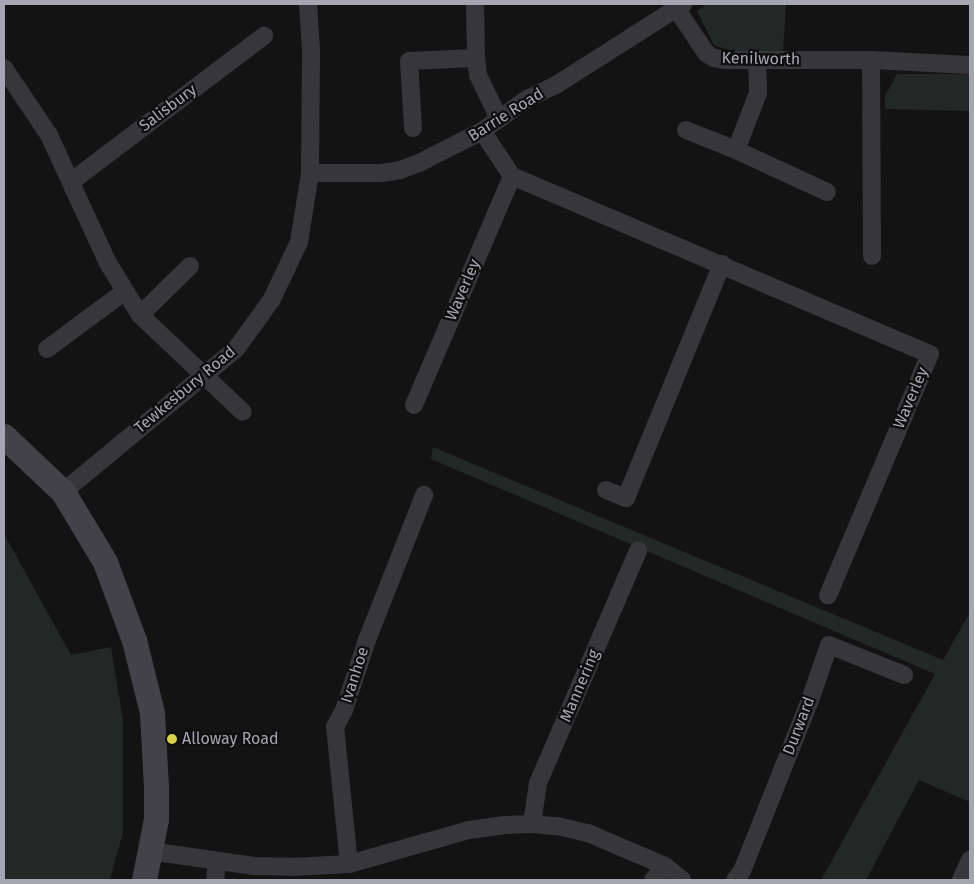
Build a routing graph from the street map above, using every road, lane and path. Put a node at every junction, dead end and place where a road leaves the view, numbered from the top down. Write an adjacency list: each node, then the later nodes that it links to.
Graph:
1 (308, 4): 15 (street, Tewkesbury Road)
2 (475, 4): 5 (street)
3 (680, 6): 6 (street, Kenilworth); 10 (street, Barrie Road)
4 (264, 36): 17 (street, Salisbury)
5 (476, 58): 10 (street); 11 (street)
6 (757, 59): 7 (street, Kenilworth); 14 (street)
7 (871, 60): 8 (street, Kenilworth); 19 (street)
8 (970, 64)
9 (4, 68): 17 (street)
10 (499, 119): 13 (street, Barrie Road)
11 (413, 128)
12 (686, 130): 14 (street)
13 (482, 131): 15 (street, Barrie Road); 16 (street)
14 (736, 150): 18 (street)
15 (310, 173): 25 (street, Tewkesbury Road)
16 (512, 176): 20 (street, Waverley); 26 (street, Waverley)
17 (72, 181): 22 (street)
18 (827, 192)
19 (872, 256)
20 (722, 264): 29 (street); 33 (street, Waverley)
21 (190, 266): 23 (street)
22 (125, 291): 23 (street); 24 (street)
23 (140, 316): 25 (street)
24 (47, 349)
25 (203, 377): 27 (street); 30 (street, Tewkesbury Road)
26 (414, 404)
27 (243, 412)
28 (4, 436): 30 (street)
29 (606, 490)
30 (63, 492): 36 (street)
31 (424, 495): 39 (street, Ivanhoe)
32 (638, 551): 35 (street, Mannering)
33 (828, 595)
34 (904, 675): 45 (street, Durward)
35 (532, 824): 39 (street); 40 (street)
36 (150, 851): 38 (street); 41 (street)
37 (970, 860): 46 (street)
38 (218, 861): 39 (street); 42 (street)
39 (349, 864)
40 (665, 866): 43 (street); 44 (street)
41 (144, 880)
42 (215, 880)
43 (653, 880)
44 (682, 880)
45 (735, 880)
46 (961, 880)

